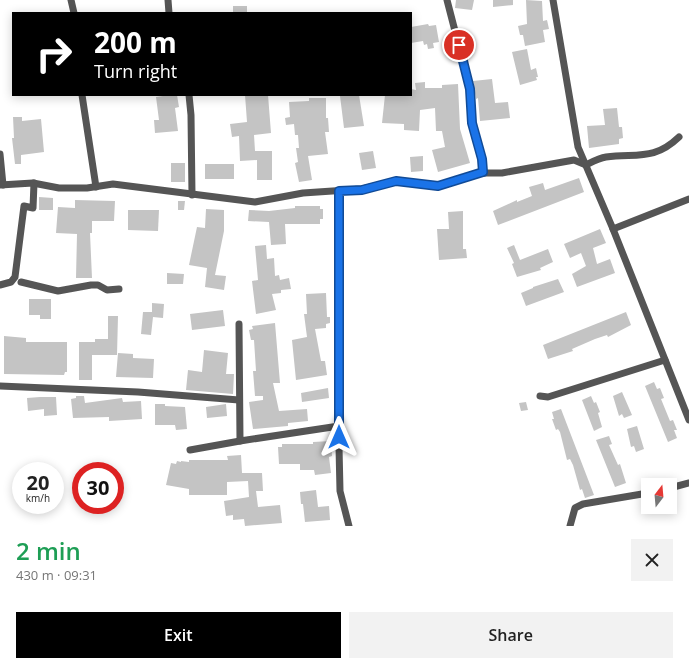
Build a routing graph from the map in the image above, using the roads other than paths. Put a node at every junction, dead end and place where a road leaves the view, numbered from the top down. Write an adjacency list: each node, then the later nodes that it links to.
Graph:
1 (71, 0): 5 (street)
2 (168, 0): 6 (street)
3 (447, 0): 12 (street)
4 (553, 0): 11 (street)
5 (74, 12)
6 (169, 12)
7 (82, 96): 15 (street)
8 (189, 96): 17 (street)
9 (679, 137): 11 (street)
10 (0, 154): 14 (street)
11 (586, 164): 12 (street); 19 (street)
12 (483, 172): 16 (street)
13 (34, 183): 14 (street); 15 (street); 20 (street)
14 (2, 185)
15 (96, 187): 17 (street)
16 (339, 191): 17 (street); 29 (street)
17 (192, 195)
18 (689, 200): 19 (street)
19 (614, 229): 24 (street)
20 (13, 280): 21 (street); 22 (street)
21 (0, 285)
22 (119, 288)
23 (239, 324): 27 (street)
24 (665, 360): 26 (street); 28 (street)
25 (0, 386): 27 (street)
26 (540, 396)
27 (239, 400): 30 (street)
28 (689, 420)
29 (339, 426): 30 (street); 35 (street)
30 (240, 441): 31 (street)
31 (190, 450)
32 (689, 483): 33 (street)
33 (677, 486)
34 (641, 493): 36 (street)
35 (349, 526)
36 (570, 526)

